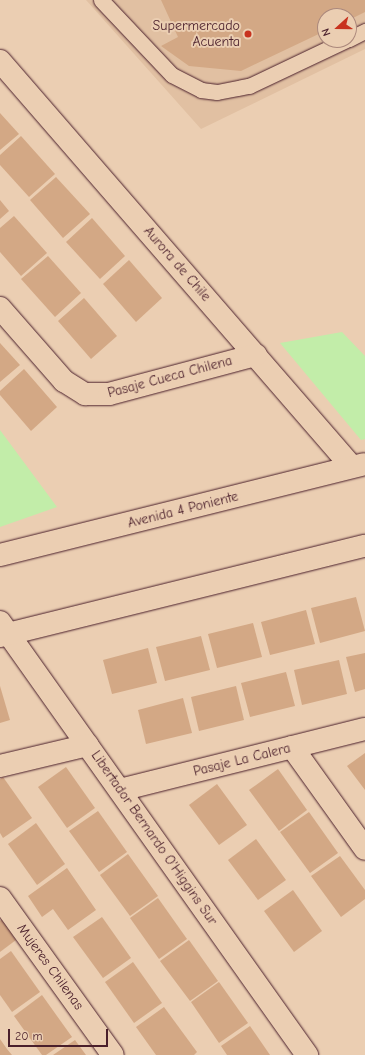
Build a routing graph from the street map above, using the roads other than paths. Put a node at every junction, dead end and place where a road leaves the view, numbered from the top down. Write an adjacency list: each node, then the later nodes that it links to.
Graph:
1 (101, 0): 2 (lane)
2 (329, 48)
3 (0, 61): 5 (street, Aurora de Chile)
4 (0, 308): 5 (street, Pasaje Cueca Chilena)
5 (256, 355): 6 (street, Aurora de Chile)
6 (358, 465): 8 (street, Avenida 4 Poniente)
7 (365, 546): 9 (street)
8 (0, 555)
9 (3, 631): 11 (street, Libertador Bernardo O'Higgins Sur)
10 (365, 729): 12 (street, Pasaje La Calera)
11 (88, 745): 13 (street); 14 (street, Libertador Bernardo O'Higgins Sur)
12 (292, 747): 14 (street, Pasaje La Calera); 15 (street)
13 (0, 766)
14 (120, 790): 18 (street, Libertador Bernardo O'Higgins Sur)
15 (365, 849)
16 (0, 898): 17 (street, Mujeres Chilenas)
17 (113, 1055)
18 (307, 1055)

